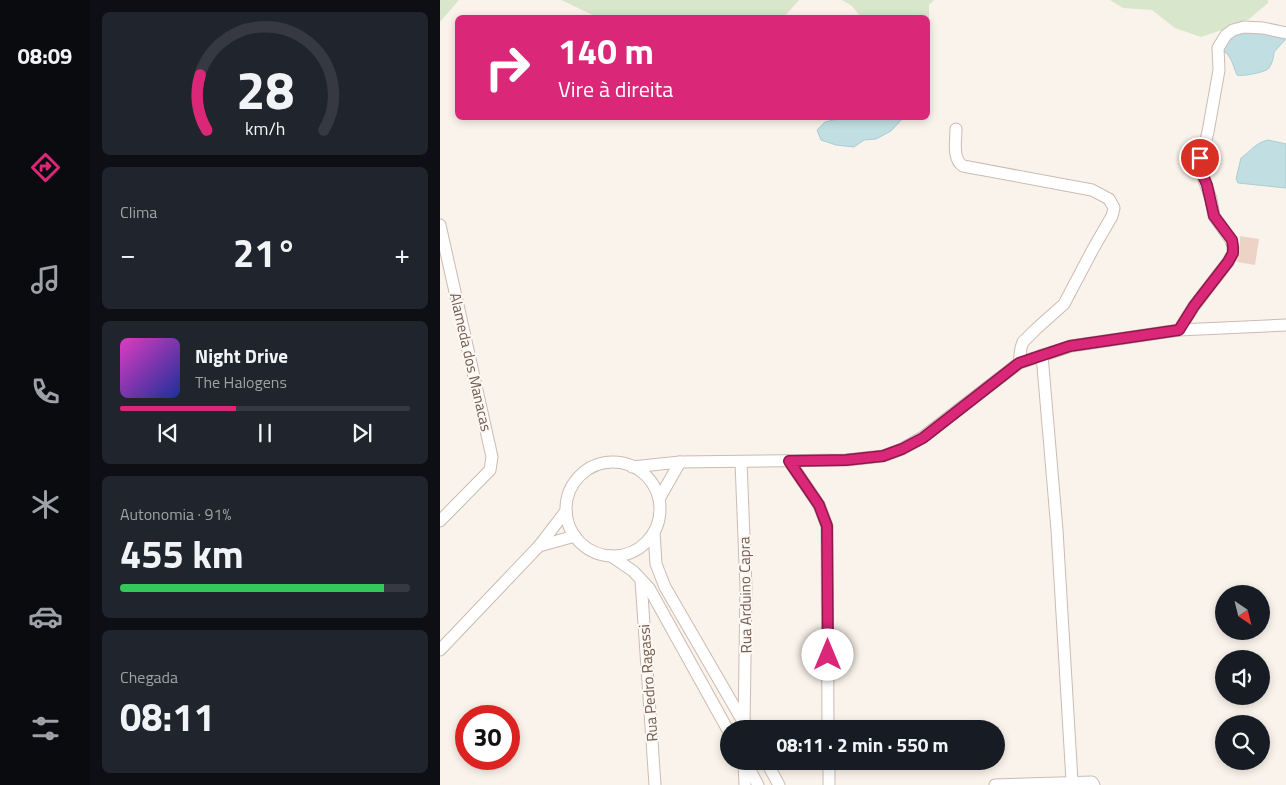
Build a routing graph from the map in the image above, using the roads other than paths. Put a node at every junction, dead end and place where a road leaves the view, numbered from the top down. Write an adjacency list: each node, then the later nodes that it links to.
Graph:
1 (1286, 34): 5 (street)
2 (956, 130): 7 (street)
3 (440, 225): 14 (street, Alameda dos Manacas)
4 (1286, 325): 5 (street)
5 (1179, 330): 6 (street)
6 (1042, 356): 7 (street); 29 (street)
7 (1019, 363): 8 (street)
8 (789, 461): 10 (street); 24 (street)
9 (680, 462): 10 (street); 11 (street); 12 (street)
10 (741, 462): 23 (street, Rua Arduino Capra)
11 (632, 466): 12 (street); 13 (street)
12 (659, 499): 15 (street)
13 (566, 511): 16 (street); 17 (street)
14 (440, 522)
15 (654, 532): 18 (street); 22 (street)
16 (574, 536): 17 (street); 18 (street)
17 (539, 546): 20 (street)
18 (611, 556): 19 (street)
19 (641, 580): 21 (street); 30 (street, Rua Pedro Ragassi)
20 (440, 650)
21 (722, 720)
22 (740, 720)
23 (745, 720)
24 (828, 720)
25 (744, 770): 31 (street)
26 (749, 770): 32 (street)
27 (771, 770): 33 (street)
28 (828, 770): 34 (street)
29 (1072, 781): 35 (street); 36 (street)
30 (655, 785)
31 (745, 785)
32 (758, 785)
33 (780, 785)
34 (829, 785)
35 (995, 785)
36 (1094, 785)

